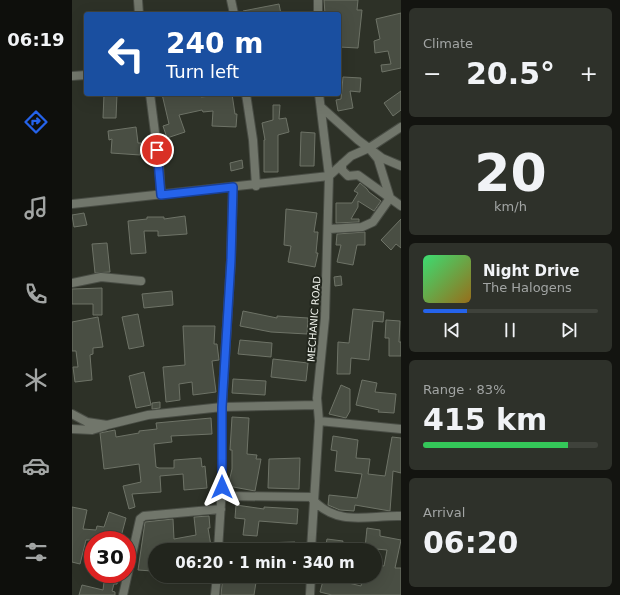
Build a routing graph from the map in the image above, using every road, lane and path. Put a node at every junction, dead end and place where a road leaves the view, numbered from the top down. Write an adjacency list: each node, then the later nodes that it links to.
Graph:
1 (138, 0): 4 (street)
2 (231, 0): 5 (street)
3 (318, 0): 6 (street)
4 (139, 12)
5 (234, 12)
6 (318, 12)
7 (84, 75): 8 (street)
8 (72, 76)
9 (150, 96): 20 (street)
10 (246, 96): 18 (street)
11 (319, 96): 12 (street, MECHANIC ROAD)
12 (321, 107): 14 (street); 17 (street, MECHANIC ROAD)
13 (401, 127): 14 (street)
14 (369, 148): 15 (street); 16 (street); 21 (street)
15 (342, 164): 17 (street); 21 (street)
16 (401, 166)
17 (329, 176): 18 (street); 24 (street, MECHANIC ROAD)
18 (256, 186): 19 (street)
19 (233, 187): 20 (street); 28 (street)
20 (161, 195): 22 (street)
21 (390, 198): 23 (street); 24 (street)
22 (72, 204)
23 (401, 206)
24 (329, 228): 27 (street, MECHANIC ROAD)
25 (140, 281): 26 (street)
26 (72, 283)
27 (318, 405): 28 (street); 30 (street, MECHANIC ROAD)
28 (222, 407): 31 (street); 34 (street)
29 (72, 414): 31 (street)
30 (319, 421): 33 (street); 35 (street, MECHANIC ROAD)
31 (107, 425): 32 (street)
32 (72, 429)
33 (401, 429)
34 (221, 496): 35 (street); 36 (street)
35 (313, 499): 37 (street); 39 (street, MECHANIC ROAD)
36 (221, 509): 38 (street); 42 (street)
37 (401, 516)
38 (219, 543)
39 (312, 543)
40 (216, 583): 43 (street)
41 (311, 583): 44 (street)
42 (123, 595)
43 (215, 595)
44 (310, 595)

